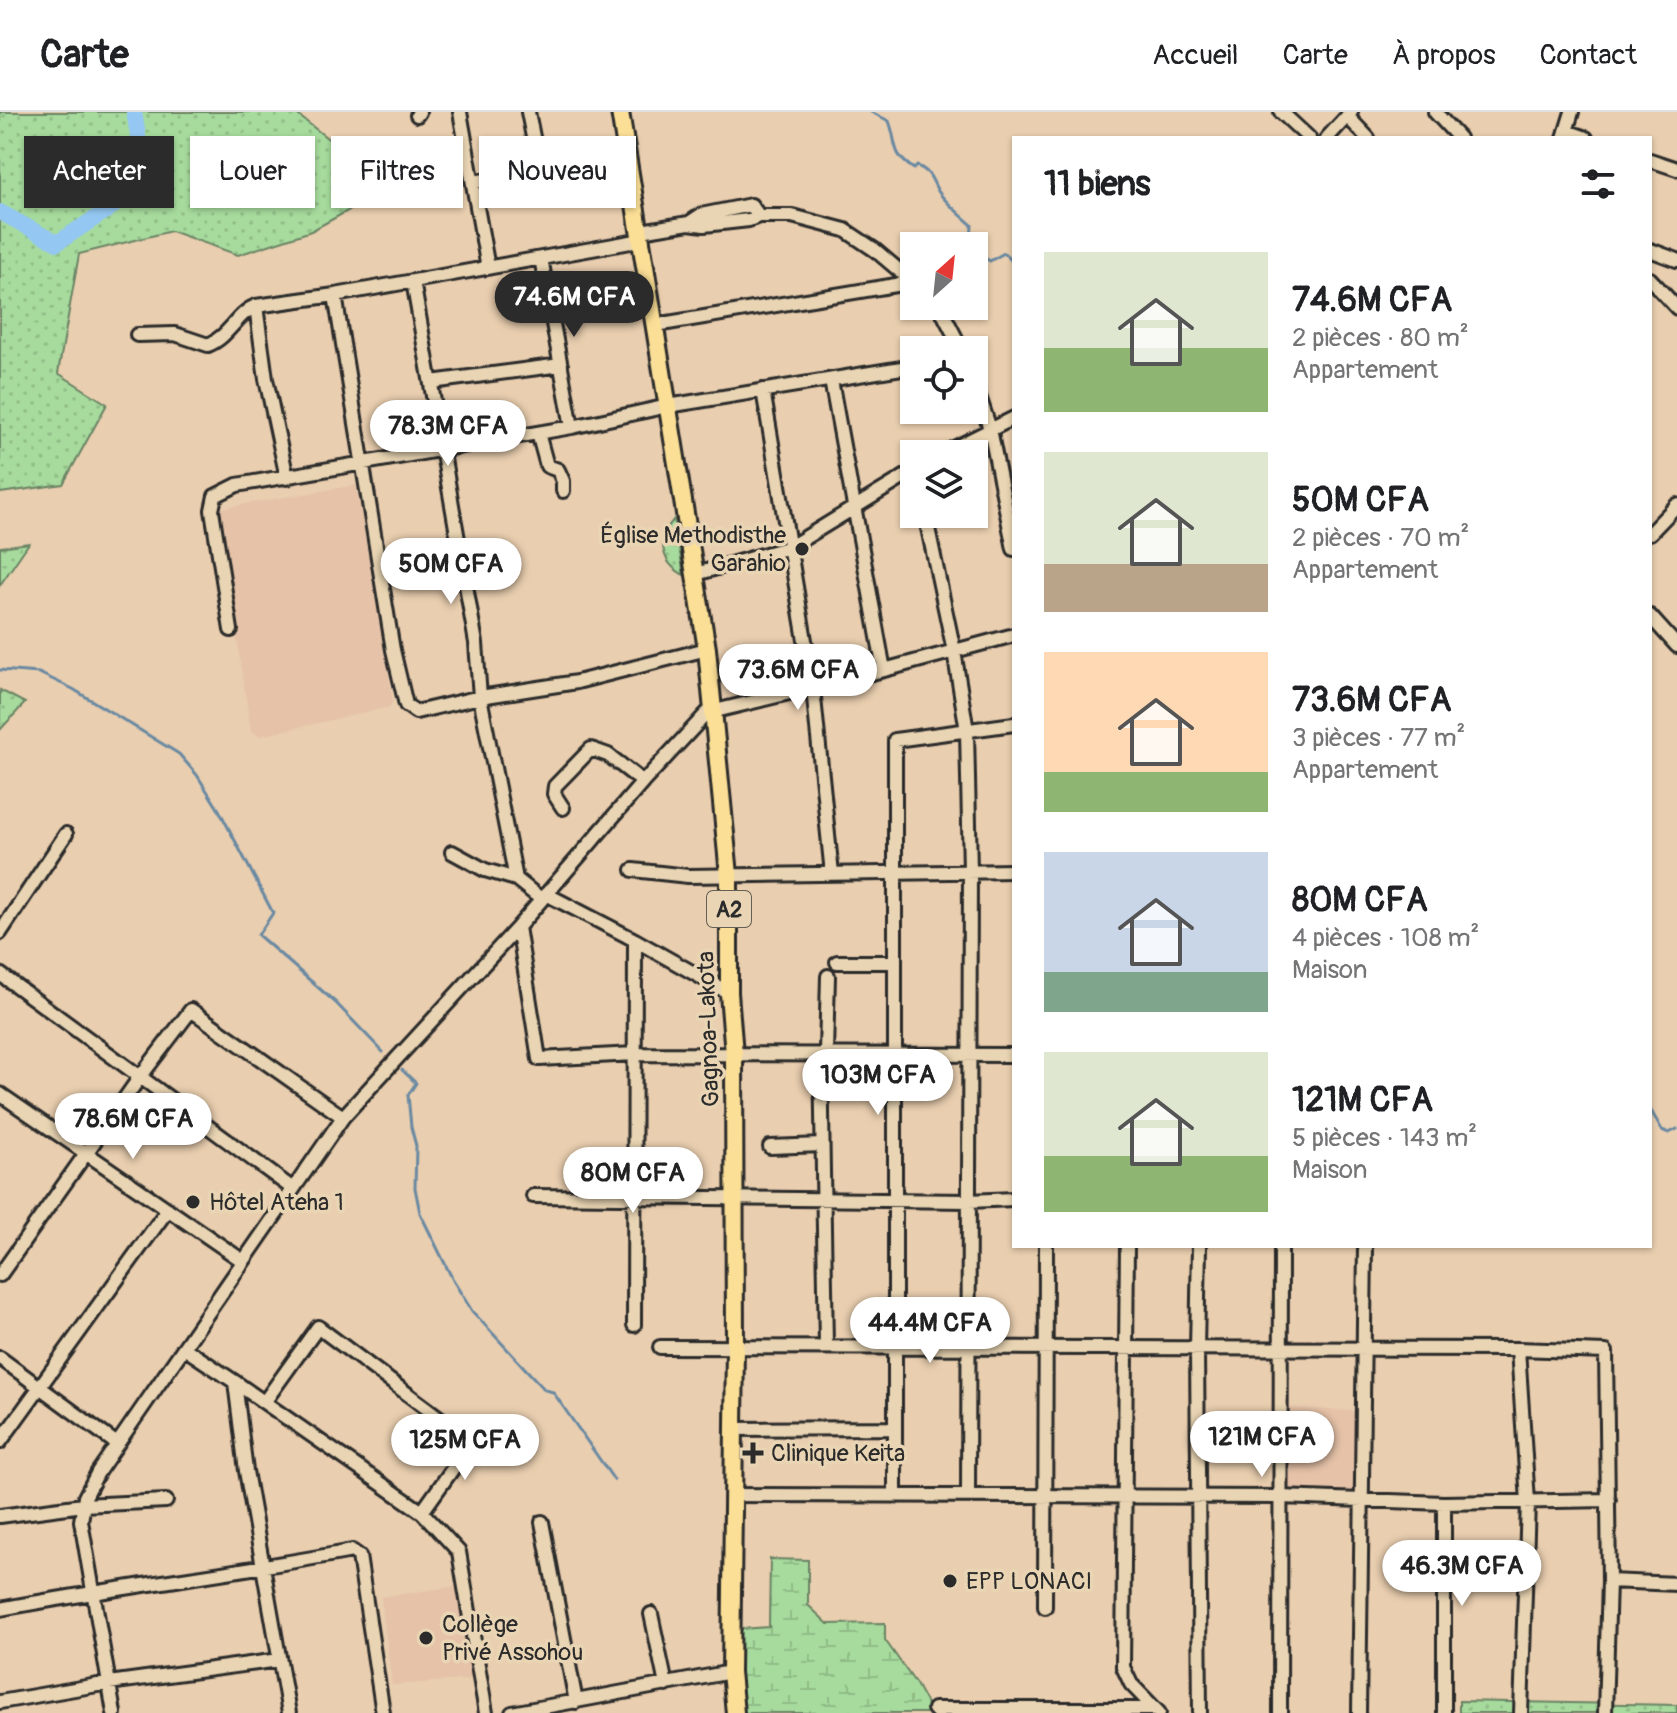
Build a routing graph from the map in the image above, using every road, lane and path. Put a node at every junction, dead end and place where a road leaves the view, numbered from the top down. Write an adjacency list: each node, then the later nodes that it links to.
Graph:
1 (460, 112): 18 (street)
2 (528, 112): 9 (street)
3 (620, 112): 10 (main road, Gagnoa-Lakota / A2)
4 (1281, 112): 11 (street)
5 (1435, 112): 14 (street)
6 (1572, 112): 8 (street)
7 (1349, 114): 12 (street); 13 (street)
8 (1565, 135)
9 (533, 136)
10 (624, 136)
11 (1307, 136)
12 (1329, 136)
13 (1366, 136)
14 (1457, 136)
15 (1652, 161): 16 (street)
16 (1677, 169)
17 (479, 181): 18 (street)
18 (473, 182): 24 (street)
19 (636, 201): 20 (main road, Gagnoa-Lakota / A2)
20 (642, 236): 22 (street); 25 (street); 32 (main road, Gagnoa-Lakota / A2)
21 (1652, 251): 23 (street)
22 (541, 258): 24 (street); 34 (street)
23 (1677, 260)
24 (488, 268): 26 (street)
25 (900, 271)
26 (413, 281): 29 (street); 37 (street)
27 (1652, 281): 31 (street)
28 (900, 284): 32 (street)
29 (335, 295): 30 (street); 47 (street)
30 (256, 306): 33 (street); 48 (street)
31 (1677, 308)
32 (656, 325): 39 (main road, Gagnoa-Lakota / A2)
33 (137, 335)
34 (561, 365): 37 (street); 42 (street)
35 (900, 368): 36 (street)
36 (831, 380): 38 (street); 52 (street)
37 (431, 382): 46 (street)
38 (763, 390): 39 (street); 56 (street)
39 (668, 406): 42 (street); 57 (main road, Gagnoa-Lakota / A2)
40 (1012, 419): 43 (street)
41 (988, 423): 43 (street)
42 (572, 427): 44 (street)
43 (990, 429): 45 (street); 55 (street)
44 (538, 433): 46 (street); 50 (street)
45 (969, 440)
46 (442, 450): 47 (street); 66 (street)
47 (364, 465): 48 (street); 66 (street)
48 (287, 478): 59 (street)
49 (900, 480): 52 (street)
50 (563, 491)
51 (1677, 505): 54 (street)
52 (853, 510): 56 (street); 64 (street)
53 (928, 528): 63 (street)
54 (1652, 531)
55 (1012, 539)
56 (790, 547): 57 (street); 65 (street)
57 (696, 574): 62 (main road, Gagnoa-Lakota / A2)
58 (1652, 618): 61 (street)
59 (231, 630)
60 (1012, 636): 63 (street)
61 (1677, 646)
62 (707, 649): 66 (street); 67 (main road, Gagnoa-Lakota / A2)
63 (954, 651): 64 (street); 69 (street)
64 (884, 670): 65 (street)
65 (813, 688): 67 (street); 78 (street)
66 (480, 697): 80 (street)
67 (714, 711): 70 (street); 79 (main road, Gagnoa-Lakota / A2)
68 (1012, 724): 69 (street)
69 (967, 731): 75 (street); 77 (street)
70 (643, 782): 71 (street); 81 (street)
71 (563, 808)
72 (66, 834): 83 (street)
73 (452, 852): 80 (street)
74 (633, 870): 79 (street)
75 (970, 871): 76 (street); 77 (street); 94 (street)
76 (1012, 871)
77 (897, 873): 78 (street); 86 (street)
78 (832, 874): 79 (street)
79 (729, 875): 89 (main road, Gagnoa-Lakota / A2)
80 (516, 879): 81 (street)
81 (544, 896): 82 (street); 84 (street)
82 (518, 927): 90 (street); 98 (street)
83 (0, 933)
84 (635, 940): 89 (street); 90 (street)
85 (837, 962): 86 (street)
86 (895, 962): 93 (street)
87 (0, 974): 96 (street)
88 (828, 976): 92 (street)
89 (729, 993): 91 (main road, Gagnoa-Lakota / A2)
90 (635, 1054): 91 (street); 104 (street)
91 (734, 1054): 92 (street); 105 (main road, Gagnoa-Lakota / A2)
92 (824, 1054): 93 (street); 99 (street)
93 (896, 1054): 94 (street); 107 (street)
94 (969, 1054): 95 (street); 109 (street)
95 (1012, 1055)
96 (140, 1077): 98 (street); 101 (street); 102 (street)
97 (2, 1100): 101 (street)
98 (343, 1117): 102 (street)
99 (822, 1145): 100 (street); 106 (street)
100 (770, 1147)
101 (87, 1152): 110 (street); 116 (street)
102 (293, 1189): 117 (street)
103 (533, 1196): 104 (street)
104 (635, 1197): 105 (street); 119 (street)
105 (734, 1197): 106 (street); 120 (main road, Gagnoa-Lakota / A2)
106 (823, 1198): 107 (street); 121 (street)
107 (896, 1199): 109 (street); 123 (street)
108 (1012, 1199): 109 (street)
109 (969, 1201): 124 (street)
110 (168, 1209): 117 (street); 134 (street)
111 (1046, 1248): 126 (street)
112 (1127, 1248): 127 (street)
113 (1199, 1248): 129 (street)
114 (1281, 1248): 130 (street)
115 (1365, 1248): 131 (street)
116 (5, 1255): 118 (street)
117 (243, 1261): 125 (street)
118 (0, 1275)
119 (634, 1325)
120 (735, 1345): 121 (street); 122 (street); 137 (main road, Gagnoa-Lakota / A2)
121 (826, 1346): 123 (street)
122 (660, 1347)
123 (895, 1347): 124 (street); 136 (street)
124 (968, 1347): 126 (street); 142 (street)
125 (184, 1348): 133 (street); 139 (street)
126 (1046, 1348): 127 (street); 143 (street)
127 (1126, 1349): 129 (street); 144 (street)
128 (1518, 1349): 131 (street); 148 (street); 150 (street)
129 (1197, 1350): 130 (street); 145 (street)
130 (1281, 1350): 131 (street); 146 (street)
131 (1365, 1351): 147 (street)
132 (0, 1358): 134 (street)
133 (235, 1382): 135 (street); 156 (street)
134 (40, 1388): 138 (street); 139 (street)
135 (265, 1401): 153 (street); 153 (street)
136 (895, 1428): 137 (street); 140 (street)
137 (732, 1429): 141 (main road, Gagnoa-Lakota / A2)
138 (0, 1442)
139 (117, 1444): 152 (street)
140 (895, 1494): 141 (street); 142 (street)
141 (732, 1495): 164 (main road, Gagnoa-Lakota / A2)
142 (968, 1495): 143 (street)
143 (1046, 1496): 144 (street); 160 (street)
144 (1126, 1496): 145 (street); 169 (street)
145 (1198, 1497): 146 (street); 177 (street)
146 (1280, 1497): 147 (street); 178 (street)
147 (1363, 1499): 151 (street); 179 (street)
148 (1609, 1500): 150 (street); 157 (street)
149 (166, 1501): 152 (street)
150 (1528, 1502): 151 (street); 181 (street)
151 (1444, 1503): 180 (street)
152 (83, 1505): 154 (street); 159 (street)
153 (422, 1512): 173 (street)
154 (0, 1516)
155 (542, 1522): 168 (street)
156 (262, 1568): 159 (street); 163 (street); 172 (street)
157 (1609, 1581): 158 (street); 182 (street)
158 (1677, 1584)
159 (92, 1592): 161 (street); 165 (street)
160 (1045, 1607)
161 (0, 1609)
162 (651, 1614): 166 (street)
163 (279, 1660): 165 (street); 171 (street)
164 (731, 1672): 166 (street); 175 (main road, Gagnoa-Lakota / A2)
165 (109, 1683): 167 (street); 170 (street)
166 (666, 1685): 168 (street)
167 (0, 1702)
168 (576, 1702): 174 (street)
169 (1156, 1711): 176 (street)
170 (114, 1713)
171 (289, 1713)
172 (383, 1713)
173 (486, 1713)
174 (512, 1713)
175 (735, 1713)
176 (938, 1713)
177 (1200, 1713)
178 (1280, 1713)
179 (1359, 1713)
180 (1444, 1713)
181 (1521, 1713)
182 (1605, 1713)

